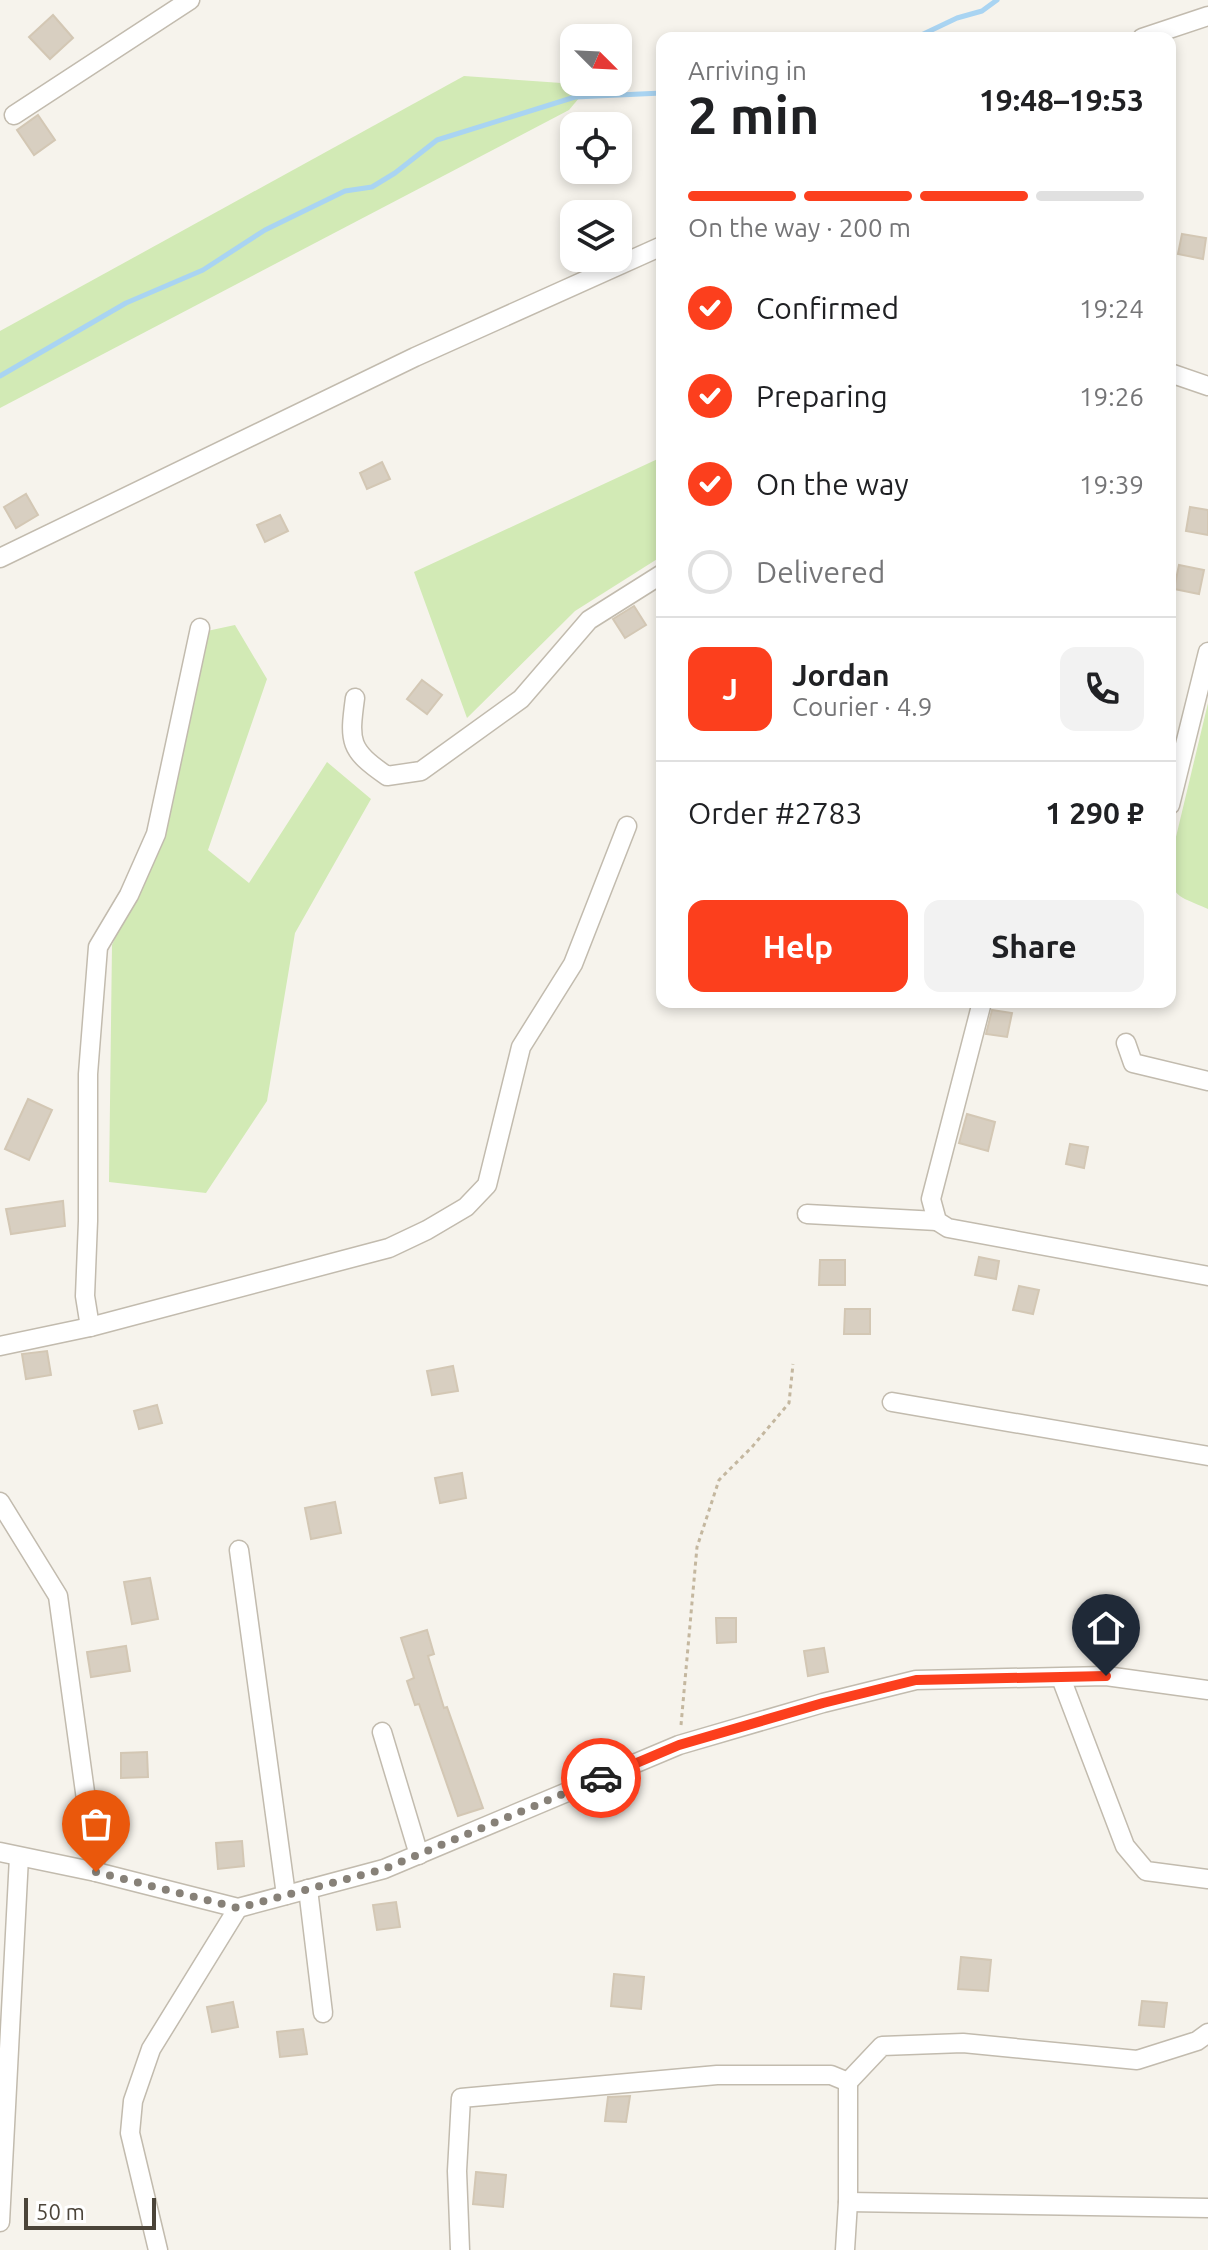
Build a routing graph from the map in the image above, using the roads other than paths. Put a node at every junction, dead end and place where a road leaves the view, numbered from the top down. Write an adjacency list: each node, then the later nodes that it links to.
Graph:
1 (190, 0): 4 (street)
2 (1208, 16): 3 (street)
3 (1160, 32)
4 (14, 115)
5 (656, 249): 8 (street)
6 (1176, 375): 7 (street)
7 (1208, 386)
8 (0, 558)
9 (656, 578): 12 (street)
10 (200, 628): 21 (street)
11 (1208, 652): 13 (street)
12 (355, 698)
13 (1176, 781)
14 (627, 826): 21 (street)
15 (980, 1008): 19 (street)
16 (1126, 1043): 17 (street)
17 (1207, 1079)
18 (807, 1214): 19 (street)
19 (937, 1221): 20 (street)
20 (1208, 1276)
21 (90, 1327): 22 (street)
22 (0, 1346)
23 (892, 1402): 24 (street)
24 (1208, 1456)
25 (0, 1502): 33 (street)
26 (239, 1550): 36 (street)
27 (1061, 1678): 28 (street); 31 (street); 34 (street)
28 (1208, 1690)
29 (382, 1732): 31 (street)
30 (0, 1852): 32 (street)
31 (419, 1855): 35 (street)
32 (19, 1857): 33 (street); 43 (street)
33 (96, 1872): 37 (street)
34 (1208, 1879)
35 (308, 1889): 36 (street); 38 (street)
36 (286, 1895): 37 (street)
37 (238, 1908): 44 (street)
38 (323, 2013)
39 (1208, 2033): 40 (street)
40 (848, 2082): 41 (street); 45 (street)
41 (848, 2202): 42 (street); 46 (street)
42 (1208, 2208)
43 (0, 2222)
44 (158, 2250)
45 (460, 2250)
46 (845, 2250)

